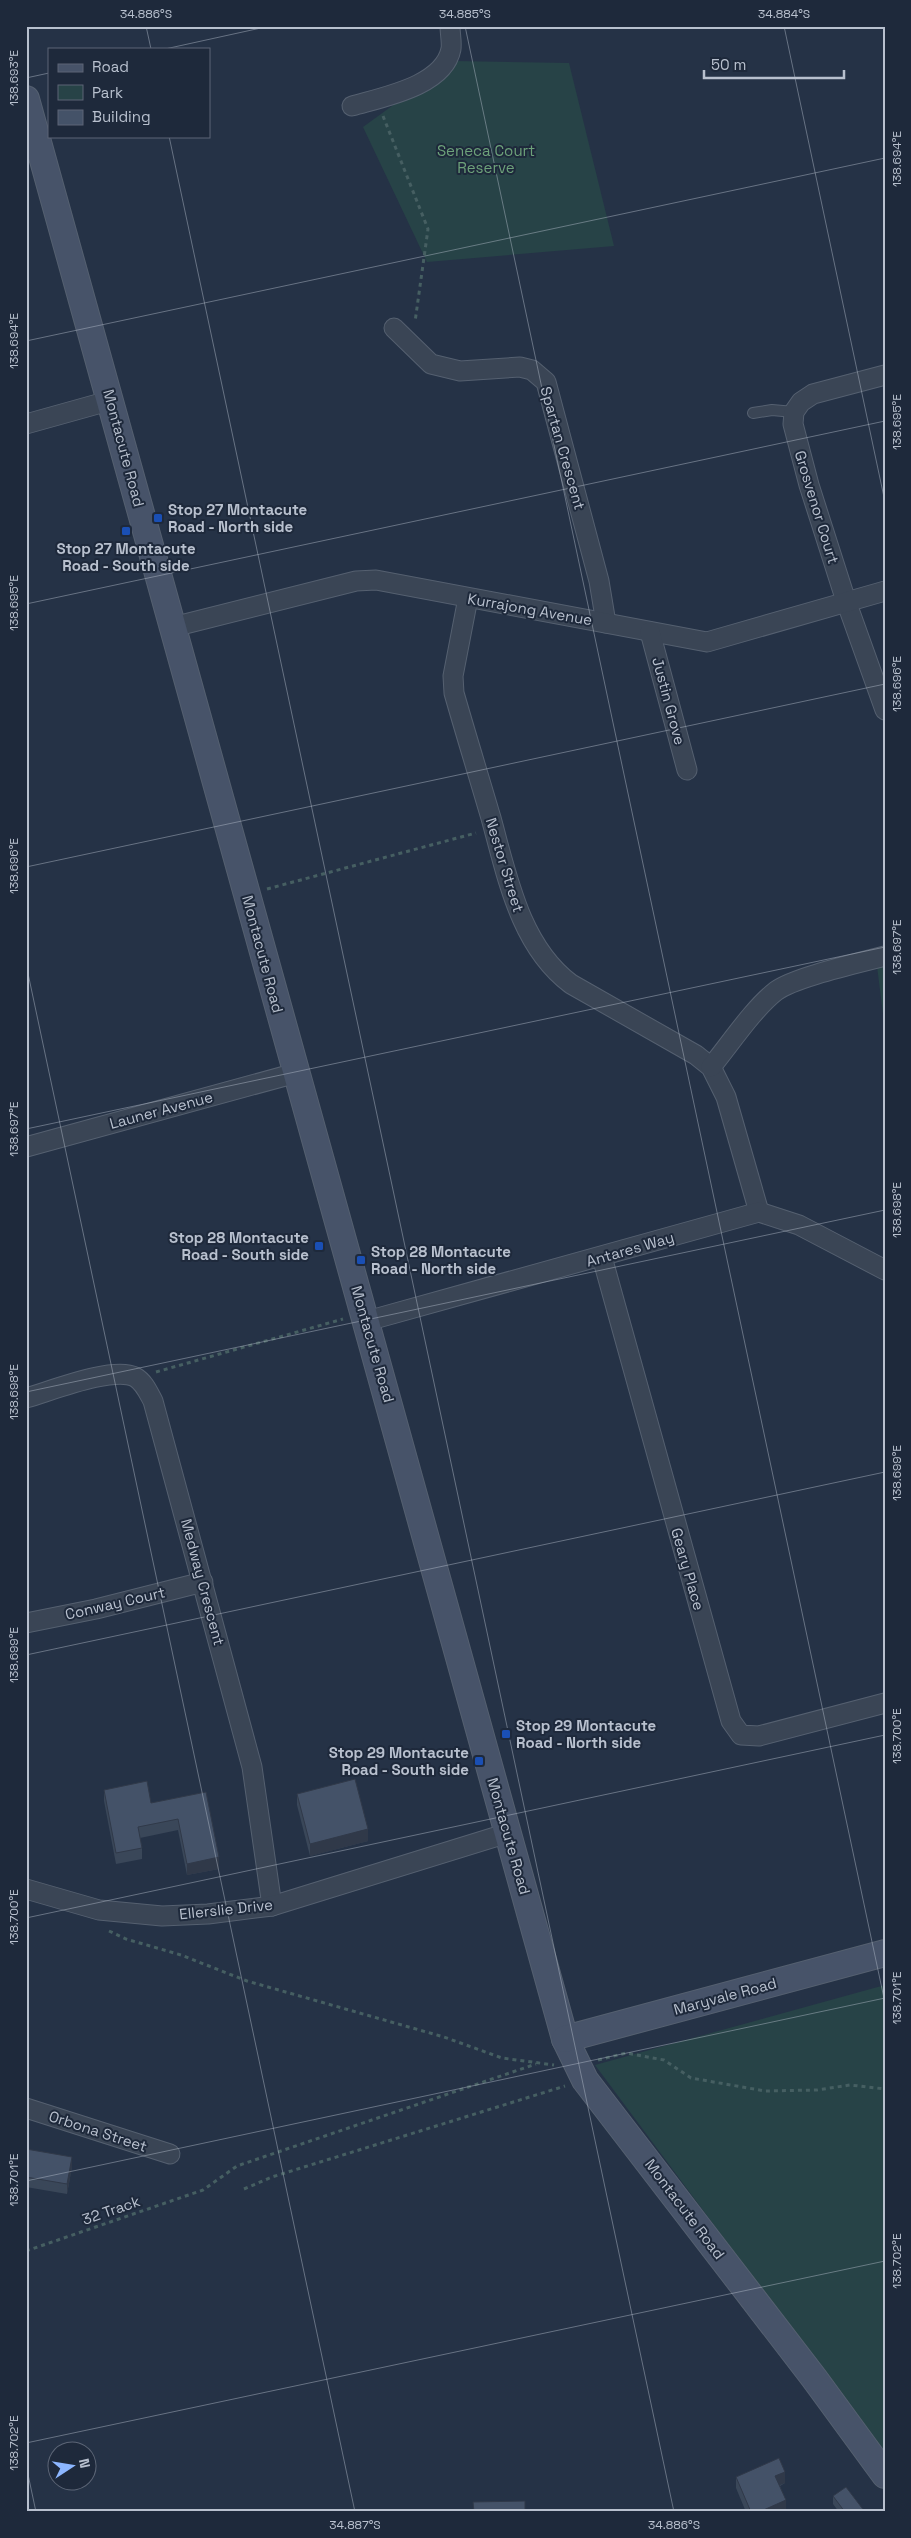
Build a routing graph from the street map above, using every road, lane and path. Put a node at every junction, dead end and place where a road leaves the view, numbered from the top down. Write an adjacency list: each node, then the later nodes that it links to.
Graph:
1 (450, 26): 3 (street)
2 (26, 99): 8 (main road, Montacute Road)
3 (376, 99): 4 (street); 6 (path)
4 (352, 106)
5 (394, 328): 6 (street, Spartan Crescent)
6 (412, 345): 15 (street, Spartan Crescent)
7 (885, 375): 9 (street)
8 (112, 400): 11 (street); 16 (main road, Montacute Road)
9 (794, 412): 10 (lane); 14 (street, Grosvenor Court)
10 (753, 413)
11 (26, 424)
12 (885, 591): 14 (street, Kurrajong Avenue)
13 (468, 598): 15 (street, Kurrajong Avenue); 16 (street, Kurrajong Avenue); 20 (street, Nestor Street)
14 (846, 601): 17 (street, Kurrajong Avenue); 18 (street, Grosvenor Court)
15 (606, 623): 17 (street, Kurrajong Avenue)
16 (173, 627): 24 (main road, Montacute Road)
17 (650, 632): 19 (street, Justin Grove)
18 (885, 710)
19 (687, 770)
20 (494, 829): 21 (path); 23 (street, Nestor Street)
21 (263, 890)
22 (885, 956): 23 (street)
23 (711, 1067): 26 (street, Nestor Street)
24 (296, 1073): 25 (street, Launer Avenue); 29 (main road, Montacute Road)
25 (26, 1147)
26 (760, 1212): 27 (street, Antares Way); 28 (street)
27 (602, 1258): 29 (street, Antares Way); 34 (street, Geary Place)
28 (885, 1270)
29 (365, 1317): 30 (path); 35 (main road, Montacute Road)
30 (136, 1377): 31 (street); 32 (street, Medway Crescent)
31 (26, 1398)
32 (203, 1582): 33 (street, Conway Court); 37 (street, Medway Crescent)
33 (26, 1623)
34 (885, 1703)
35 (508, 1833): 37 (street, Ellerslie Drive); 40 (main road, Montacute Road)
36 (26, 1888): 37 (street, Ellerslie Drive)
37 (272, 1906)
38 (103, 1928): 41 (path)
39 (885, 1953): 40 (main road, Maryvale Road)
40 (565, 2039): 42 (main road, Montacute Road)
41 (538, 2063): 42 (path); 47 (path, 32 Track)
42 (582, 2074): 43 (path); 46 (path); 48 (main road, Montacute Road)
43 (885, 2089)
44 (26, 2108): 45 (street, Orbona Street)
45 (170, 2154)
46 (244, 2189)
47 (26, 2251)
48 (885, 2475)

